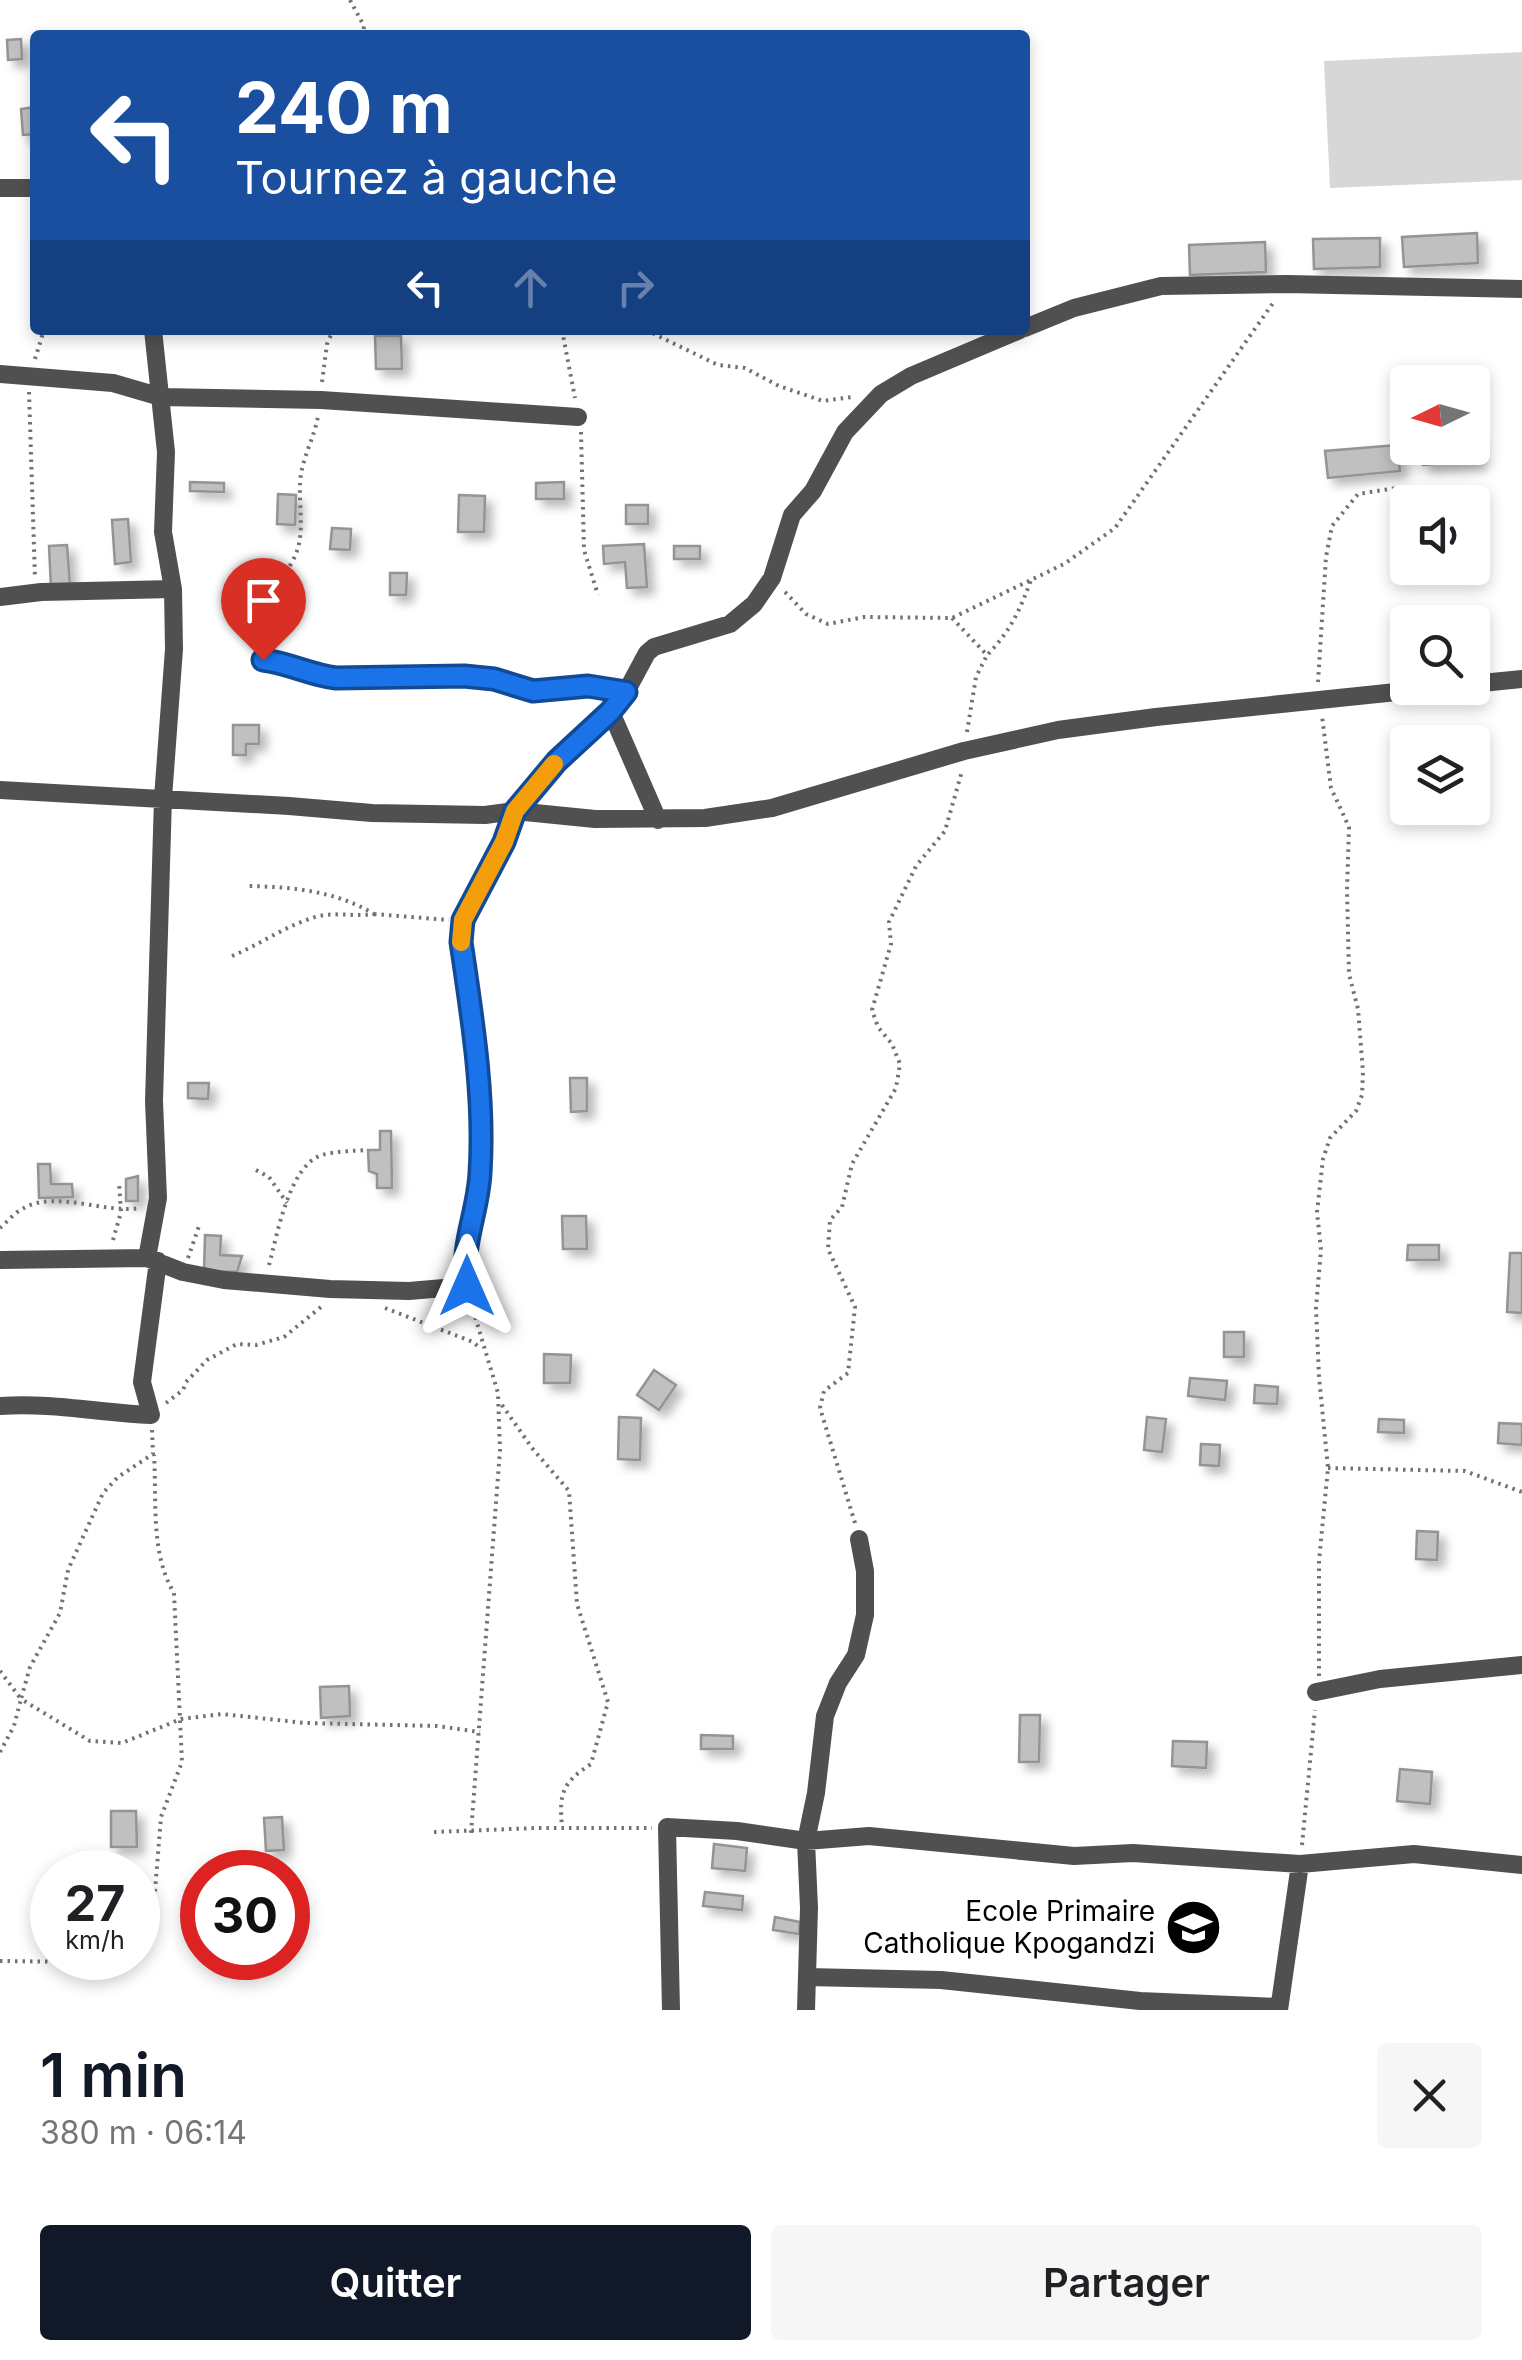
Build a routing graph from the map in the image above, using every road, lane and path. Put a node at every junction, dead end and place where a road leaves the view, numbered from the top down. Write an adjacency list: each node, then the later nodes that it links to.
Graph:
1 (350, 0): 2 (path)
2 (364, 30)
3 (0, 188): 4 (street)
4 (30, 188)
5 (1287, 284): 6 (street); 7 (street); 22 (path)
6 (1522, 289)
7 (1030, 326)
8 (42, 335): 15 (path)
9 (154, 335): 17 (street)
10 (332, 335): 18 (path)
11 (563, 335): 19 (path)
12 (656, 335): 16 (path)
13 (1009, 335): 16 (street)
14 (0, 374): 15 (street)
15 (29, 378): 17 (street); 24 (path)
16 (881, 394): 21 (street)
17 (161, 397): 18 (street); 23 (street)
18 (321, 400): 19 (street); 29 (path)
19 (578, 417): 25 (path)
20 (1390, 489): 34 (path)
21 (772, 578): 27 (path); 32 (street)
22 (1031, 578): 27 (path); 28 (path)
23 (173, 589): 24 (street); 38 (street)
24 (40, 592): 26 (street)
25 (598, 594)
26 (0, 597)
27 (952, 618): 28 (path)
28 (987, 655): 36 (path)
29 (263, 660): 32 (street)
30 (1522, 680): 31 (street)
31 (1490, 683)
32 (626, 692): 35 (street)
33 (1390, 693): 34 (street)
34 (1318, 700): 36 (street); 65 (path)
35 (610, 712): 39 (street); 40 (street)
36 (964, 752): 40 (street); 67 (path)
37 (0, 790): 38 (street)
38 (163, 798): 39 (street); 49 (street)
39 (515, 811): 40 (street); 43 (street)
40 (658, 820)
41 (249, 886): 42 (path)
42 (374, 914): 43 (path); 44 (path)
43 (463, 920): 58 (street)
44 (232, 956)
45 (368, 1150): 48 (path)
46 (256, 1170): 48 (path)
47 (120, 1184): 50 (path)
48 (286, 1203): 57 (path)
49 (157, 1205): 50 (path); 54 (street)
50 (121, 1212): 52 (path); 53 (path)
51 (199, 1226): 56 (path)
52 (0, 1228)
53 (99, 1259): 54 (street); 55 (street)
54 (152, 1259): 56 (street); 64 (street)
55 (0, 1260)
56 (183, 1272): 57 (street)
57 (265, 1284): 59 (street)
58 (467, 1286): 60 (street); 61 (path)
59 (330, 1290): 60 (street); 64 (path)
60 (350, 1290): 61 (path)
61 (484, 1352): 62 (path)
62 (499, 1401): 73 (path); 76 (path)
63 (0, 1406): 64 (street)
64 (151, 1415): 71 (path); 72 (path)
65 (1328, 1468): 66 (path); 70 (path)
66 (1522, 1492)
67 (860, 1539): 79 (street)
68 (1522, 1665): 70 (street)
69 (0, 1671): 71 (path)
70 (1316, 1692): 81 (path)
71 (21, 1699): 72 (path); 74 (path)
72 (181, 1719): 73 (path); 80 (path)
73 (480, 1732): 78 (path)
74 (0, 1752)
75 (667, 1827): 76 (path); 79 (street); 87 (street)
76 (562, 1828): 78 (path)
77 (434, 1832): 78 (path)
78 (471, 1833)
79 (806, 1841): 81 (street); 85 (street)
80 (158, 1850)
81 (1300, 1864): 82 (street); 86 (street)
82 (1522, 1865)
83 (0, 1961): 84 (path)
84 (30, 1961)
85 (807, 1977): 86 (street); 88 (street)
86 (1279, 2009)
87 (671, 2010)
88 (806, 2010)

